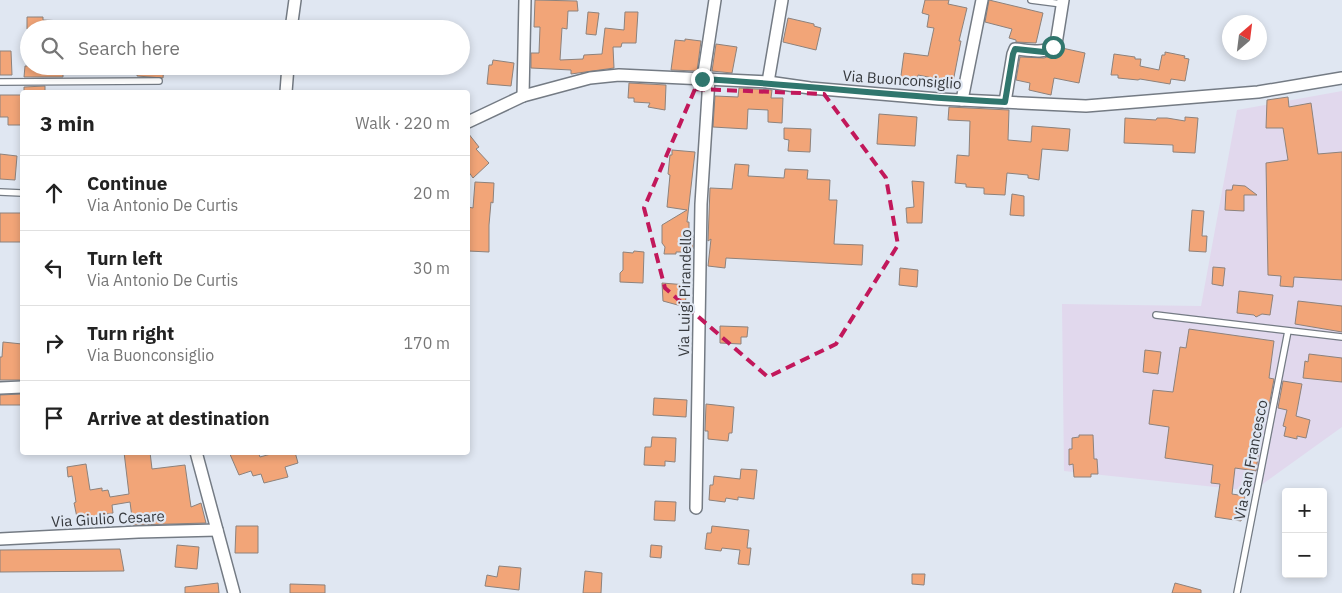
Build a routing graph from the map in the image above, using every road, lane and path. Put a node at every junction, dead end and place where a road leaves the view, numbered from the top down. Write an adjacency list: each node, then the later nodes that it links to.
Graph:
1 (295, 0): 8 (street)
2 (524, 0): 16 (street)
3 (715, 0): 11 (street, Via Luigi Pirandello)
4 (782, 0): 14 (street)
5 (982, 0): 17 (street)
6 (1031, 0): 7 (lane)
7 (1062, 2): 18 (street)
8 (292, 20)
9 (287, 75): 15 (street)
10 (1342, 78): 18 (street, Via Buonconsiglio)
11 (706, 79): 14 (street, Via Buonconsiglio); 16 (street, Via Buonconsiglio); 28 (street, Via Luigi Pirandello)
12 (159, 81): 13 (lane)
13 (0, 82)
14 (768, 82): 17 (street, Via Buonconsiglio)
15 (286, 90)
16 (523, 96): 19 (street, Via Buonconsiglio)
17 (962, 100): 18 (street, Via Buonconsiglio)
18 (1005, 102)
19 (470, 121)
20 (0, 192): 21 (lane)
21 (20, 193)
22 (1156, 315): 23 (lane)
23 (1288, 331): 24 (lane); 32 (lane, Via San Francesco)
24 (1342, 337)
25 (20, 387): 26 (street)
26 (0, 388)
27 (197, 455): 29 (street)
28 (696, 508)
29 (217, 530): 30 (street, Via Giulio Cesare); 31 (street)
30 (0, 539)
31 (234, 593)
32 (1238, 593)

